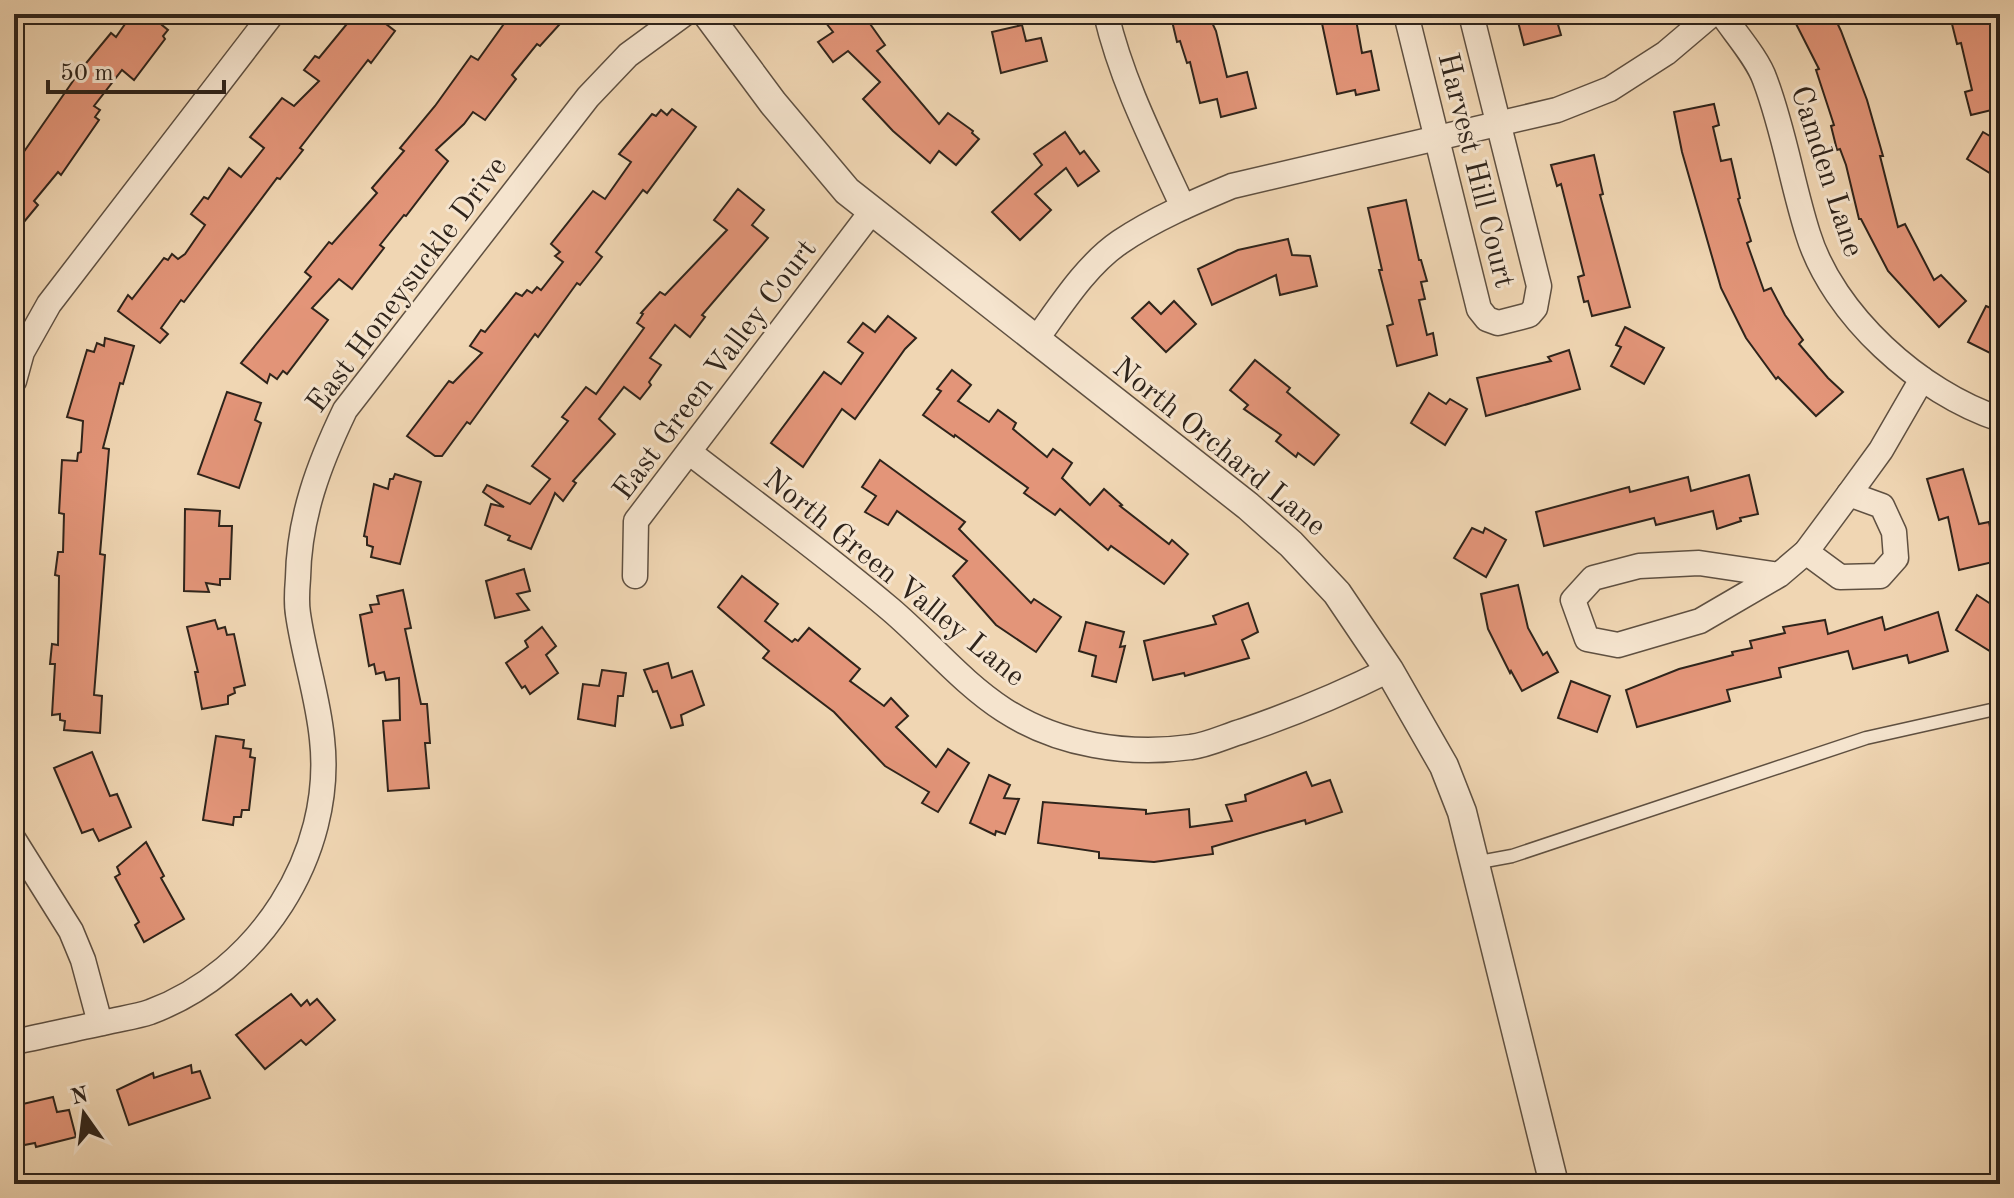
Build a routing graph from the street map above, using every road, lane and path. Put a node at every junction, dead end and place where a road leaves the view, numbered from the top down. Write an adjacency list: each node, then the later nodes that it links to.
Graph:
1 (272, 14): 15 (street)
2 (684, 14): 26 (street, East Honeysuckle Drive)
3 (707, 14): 12 (street, North Orchard Lane)
4 (1106, 14): 11 (street)
5 (1406, 14): 10 (street, Harvest Hill Court)
6 (1471, 14): 9 (street, Harvest Hill Court)
7 (1712, 14): 9 (street)
8 (1722, 14): 14 (street, Camden Lane)
9 (1499, 124): 10 (street); 10 (street, Harvest Hill Court)
10 (1436, 139): 11 (street)
11 (1183, 207): 13 (street)
12 (872, 211): 13 (street, North Orchard Lane); 17 (street, East Green Valley Court)
13 (1035, 341): 22 (street, North Orchard Lane)
14 (1922, 379): 16 (street, Camden Lane); 18 (street)
15 (14, 381)
16 (2000, 419)
17 (689, 452): 21 (street, East Green Valley Court); 22 (street, North Green Valley Lane)
18 (1849, 494): 19 (street); 19 (street)
19 (1806, 552): 20 (street)
20 (1779, 575): 20 (street)
21 (635, 576)
22 (1389, 670): 25 (street, North Orchard Lane)
23 (2000, 708): 25 (lane)
24 (14, 840): 26 (street)
25 (1474, 863): 28 (street, North Orchard Lane)
26 (100, 1023): 27 (street, East Honeysuckle Drive)
27 (14, 1042)
28 (1554, 1184)

